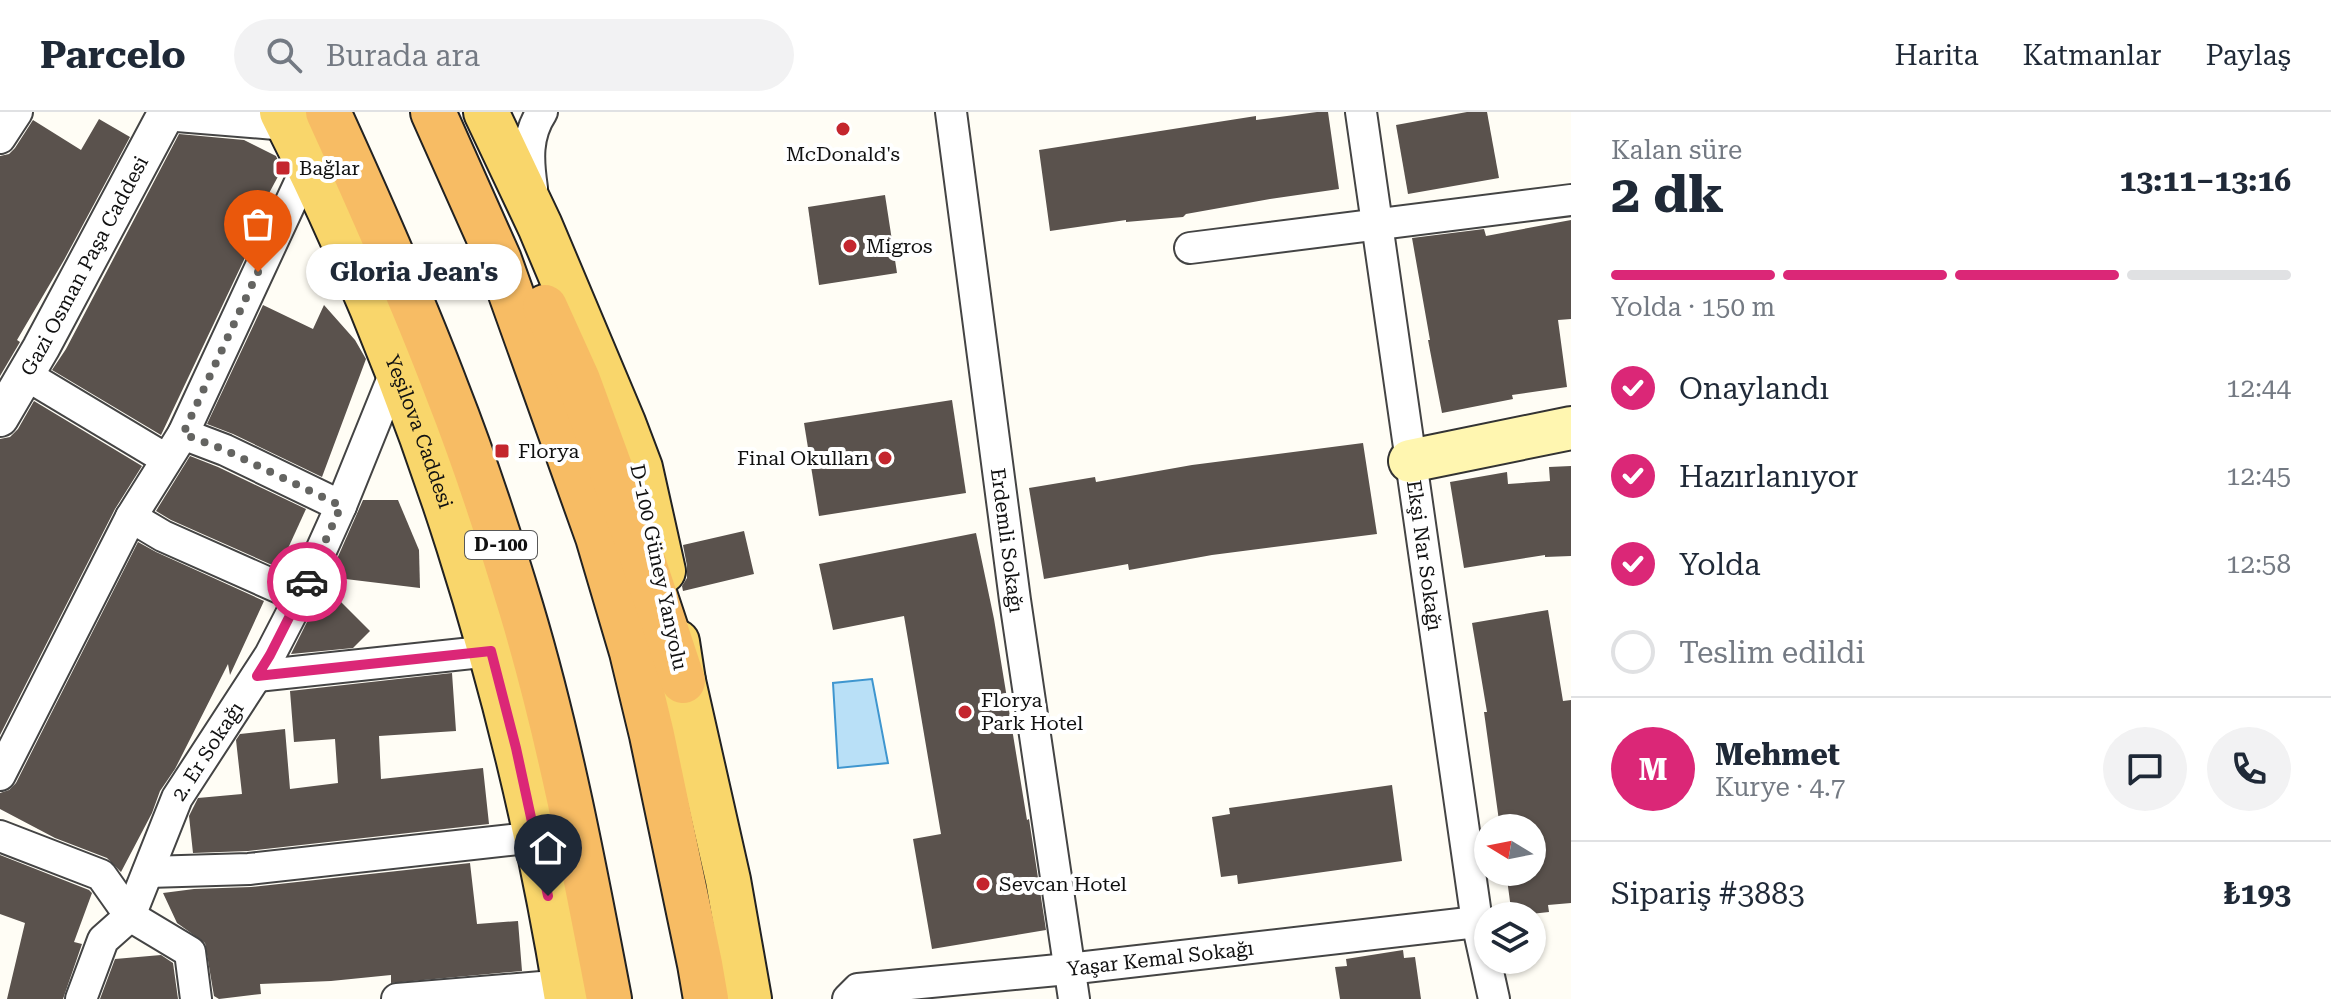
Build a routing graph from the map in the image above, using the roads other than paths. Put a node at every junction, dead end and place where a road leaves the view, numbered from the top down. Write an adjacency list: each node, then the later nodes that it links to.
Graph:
1 (17, 112): 9 (street)
2 (166, 112): 8 (street); 17 (street, Gazi Osman Paşa Caddesi)
3 (433, 112): 11 (highway)
4 (486, 112): 14 (main road, D-100 Güney Yanyolu)
5 (542, 112): 14 (street)
6 (951, 112): 36 (street, Erdemli Sokağı)
7 (1361, 112): 13 (street, Ekşi Nar Sokağı)
8 (299, 115): 10 (main road, Yeşilova Caddesi); 42 (highway, D-100)
9 (0, 138)
10 (308, 165): 16 (main road, Yeşilova Caddesi); 20 (street)
11 (459, 170): 28 (highway); 43 (highway)
12 (1571, 200): 13 (street)
13 (1377, 224): 15 (street); 22 (street, Ekşi Nar Sokağı)
14 (540, 226): 28 (main road, D-100 Güney Yanyolu)
15 (1190, 248)
16 (396, 370): 23 (street, 2. Er Sokağı); 26 (main road, Yeşilova Caddesi)
17 (26, 375): 18 (street, Gazi Osman Paşa Caddesi); 21 (street)
18 (0, 418)
19 (1571, 428): 22 (main road)
20 (183, 434): 21 (street); 23 (street)
21 (166, 459): 24 (street)
22 (1410, 461): 33 (street, Ekşi Nar Sokağı)
23 (341, 506): 25 (street, 2. Er Sokağı)
24 (131, 517): 25 (street); 29 (street)
25 (300, 597): 27 (street, 2. Er Sokağı)
26 (491, 651): 27 (street); 31 (main road, Yeşilova Caddesi)
27 (257, 676): 32 (street, 2. Er Sokağı)
28 (683, 681): 44 (main road, D-100 Güney Yanyolu)
29 (0, 775)
30 (0, 836): 34 (street)
31 (537, 837): 32 (street); 38 (main road, Yeşilova Caddesi)
32 (148, 872): 34 (street, 2. Er Sokağı)
33 (1474, 902)
34 (130, 916): 39 (street, 2. Er Sokağı); 40 (street)
35 (1474, 922): 36 (street, Yaşar Kemal Sokağı)
36 (1068, 969): 45 (street, Yaşar Kemal Sokağı); 46 (street, Erdemli Sokağı)
37 (1488, 974): 47 (street, Ekşi Nar Sokağı)
38 (566, 992): 41 (street)
39 (81, 999)
40 (196, 999)
41 (397, 999)
42 (609, 999)
43 (706, 999)
44 (749, 999)
45 (848, 999)
46 (1074, 999)
47 (1494, 999)

